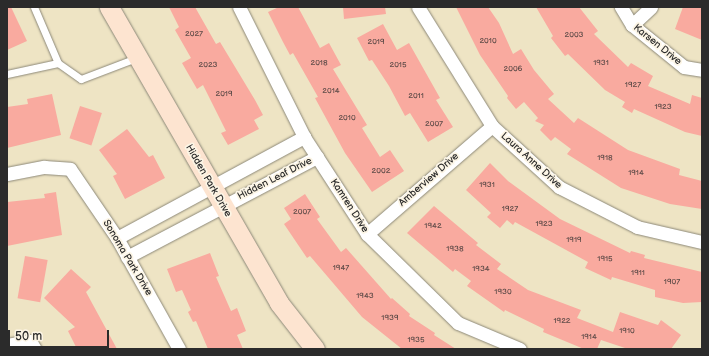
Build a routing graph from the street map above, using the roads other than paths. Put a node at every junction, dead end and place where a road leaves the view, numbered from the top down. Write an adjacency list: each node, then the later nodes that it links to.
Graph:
1 (34, 7): 9 (lane)
2 (109, 7): 8 (street, Hidden Park Drive)
3 (239, 7): 13 (street, Kamren Drive)
4 (418, 7): 12 (street, Laura Anne Drive)
5 (621, 7): 7 (street, Karsen Drive)
6 (651, 7): 7 (street)
7 (632, 25): 10 (street, Karsen Drive)
8 (138, 58): 9 (lane); 16 (street, Hidden Park Drive)
9 (58, 63): 11 (lane)
10 (702, 70)
11 (7, 74)
12 (492, 126): 18 (street, Amberview Drive); 20 (street, Laura Anne Drive)
13 (304, 137): 14 (street, Kamren Drive); 16 (street)
14 (317, 157): 17 (street, Hidden Leaf Drive); 18 (street, Kamren Drive)
15 (7, 174): 19 (street, Sonoma Park Drive)
16 (210, 186): 17 (street, Hidden Park Drive); 19 (street)
17 (222, 206): 21 (street, Hidden Leaf Drive); 25 (street, Hidden Park Drive)
18 (367, 234): 26 (street, Kamren Drive)
19 (117, 238): 21 (street, Sonoma Park Drive)
20 (702, 242)
21 (127, 257): 24 (street, Sonoma Park Drive)
22 (7, 345): 23 (street)
23 (32, 345)
24 (179, 349)
25 (315, 349)
26 (520, 349)

